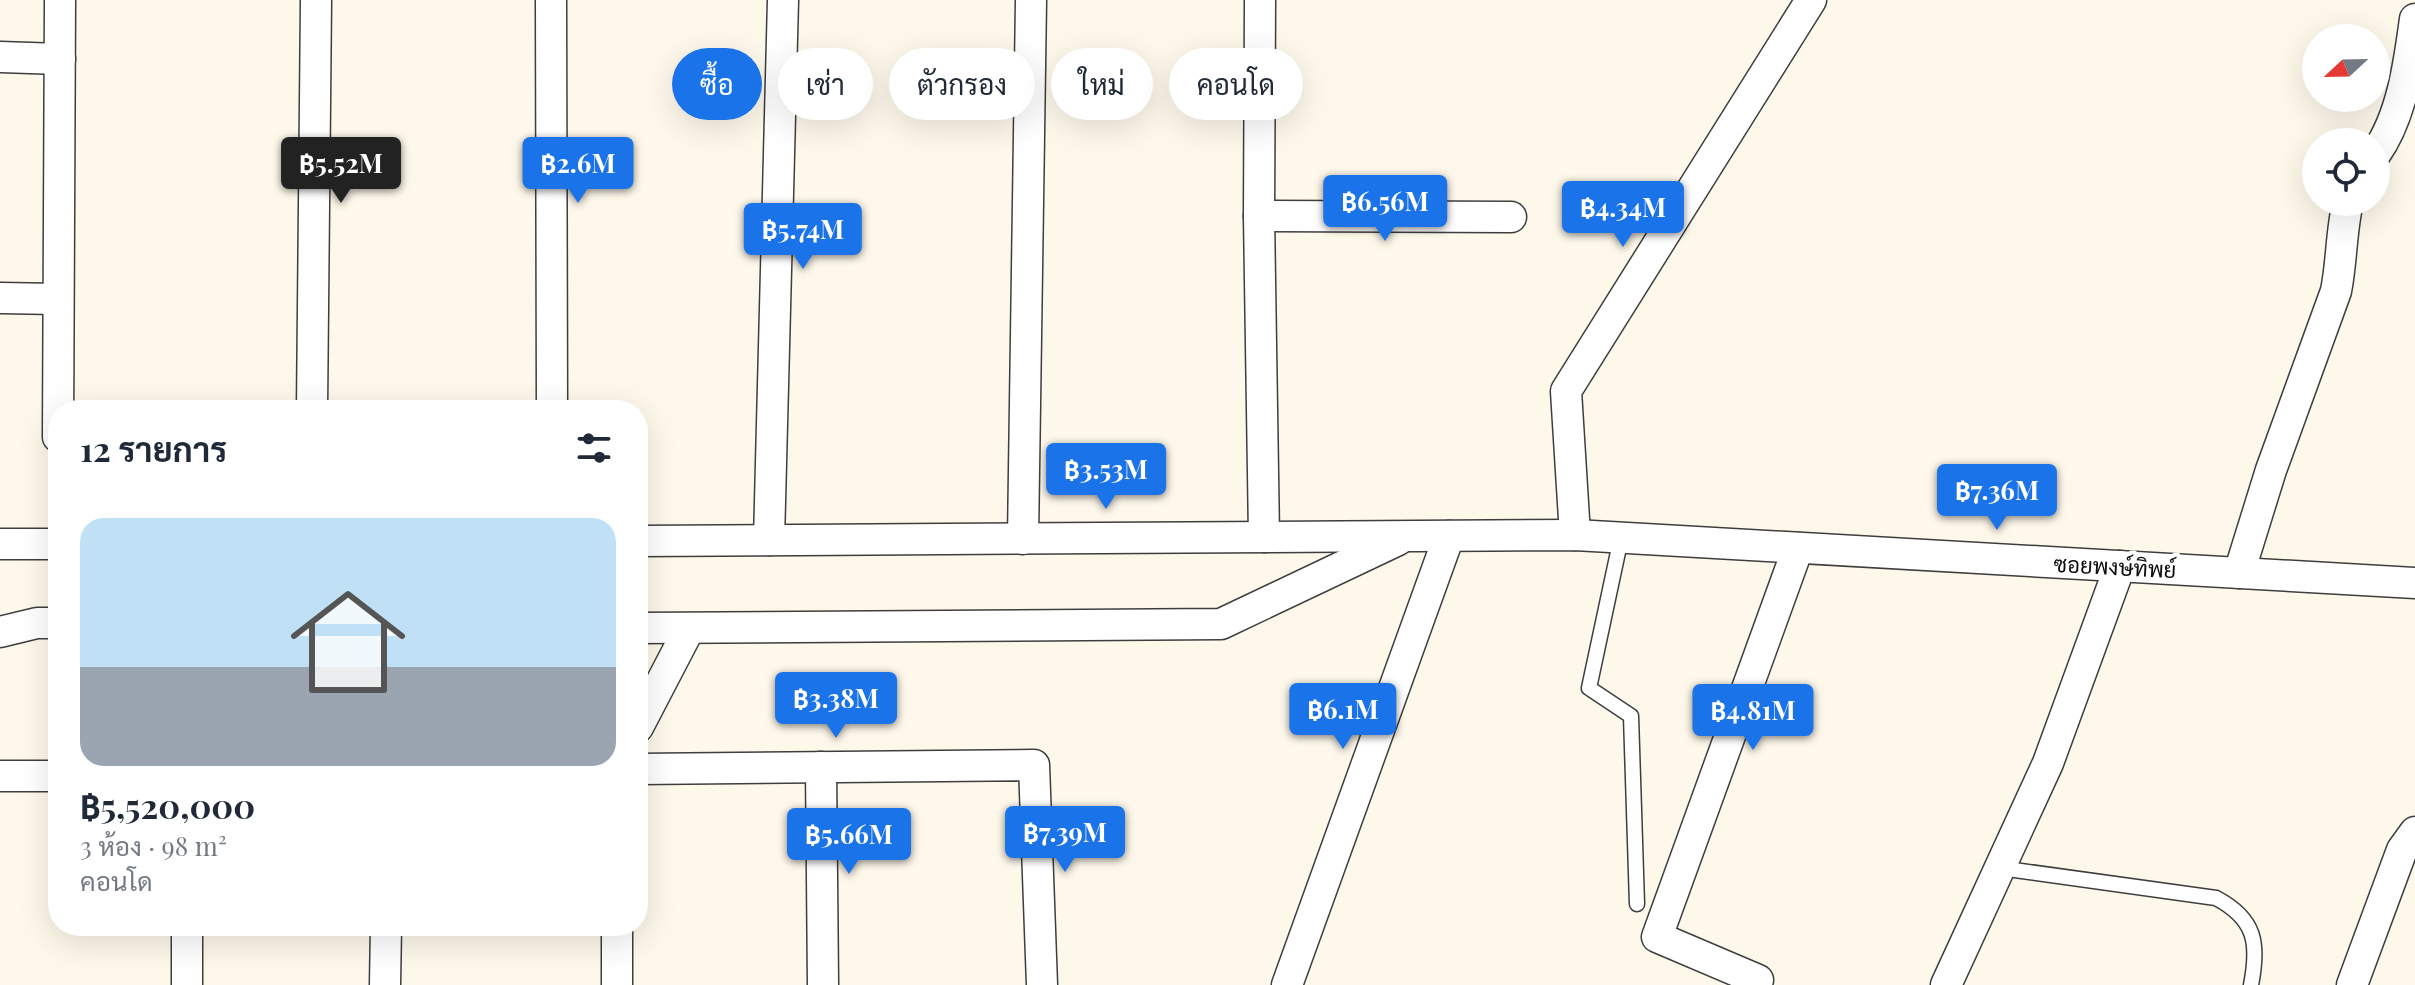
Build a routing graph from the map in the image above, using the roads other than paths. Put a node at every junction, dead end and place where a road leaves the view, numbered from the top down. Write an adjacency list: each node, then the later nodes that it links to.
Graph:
1 (60, 0): 10 (street)
2 (316, 0): 18 (street)
3 (551, 0): 19 (street)
4 (783, 0): 26 (street)
5 (1031, 0): 25 (street)
6 (1260, 0): 12 (street)
7 (1811, 0): 20 (street)
8 (2415, 19): 11 (street)
9 (0, 57): 10 (street)
10 (60, 59): 16 (street)
11 (2390, 128)
12 (1259, 216): 14 (street); 23 (street)
13 (2345, 216): 32 (street)
14 (1511, 217)
15 (0, 298): 16 (street)
16 (58, 299): 17 (street)
17 (58, 400)
18 (312, 400)
19 (552, 400)
20 (1575, 535): 22 (street, ซอยพงษ์ทิพย์); 24 (street, ซอยพงษ์ทิพย์)
21 (1407, 536): 22 (street, ซอยพงษ์ทิพย์); 23 (street, ซอยพงษ์ทิพย์); 36 (street)
22 (1449, 536): 55 (street)
23 (1264, 537): 25 (street, ซอยพงษ์ทิพย์)
24 (1621, 538): 30 (street, ซอยพงษ์ทิพย์); 45 (lane)
25 (1023, 539): 26 (street, ซอยพงษ์ทิพย์)
26 (769, 540): 27 (street, ซอยพงษ์ทิพย์)
27 (648, 541)
28 (0, 544): 29 (street)
29 (48, 544)
30 (1798, 548): 31 (street, ซอยพงษ์ทิพย์); 49 (street)
31 (2120, 566): 32 (street, ซอยพงษ์ทิพย์); 44 (street)
32 (2239, 573): 33 (street, ซอยพงษ์ทิพย์)
33 (2415, 583)
34 (48, 623): 37 (street)
35 (648, 628): 36 (street)
36 (689, 629): 38 (street)
37 (0, 632)
38 (648, 708)
39 (821, 767): 40 (street); 53 (street); 54 (street)
40 (648, 769)
41 (0, 776): 42 (street)
42 (48, 776)
43 (2415, 832): 58 (street)
44 (2000, 868): 56 (street); 57 (lane)
45 (1637, 904)
46 (187, 936): 50 (street)
47 (386, 936): 51 (street)
48 (617, 936): 52 (street)
49 (1758, 980)
50 (187, 985)
51 (385, 985)
52 (617, 985)
53 (823, 985)
54 (1042, 985)
55 (1287, 985)
56 (1946, 985)
57 (2251, 985)
58 (2352, 985)

